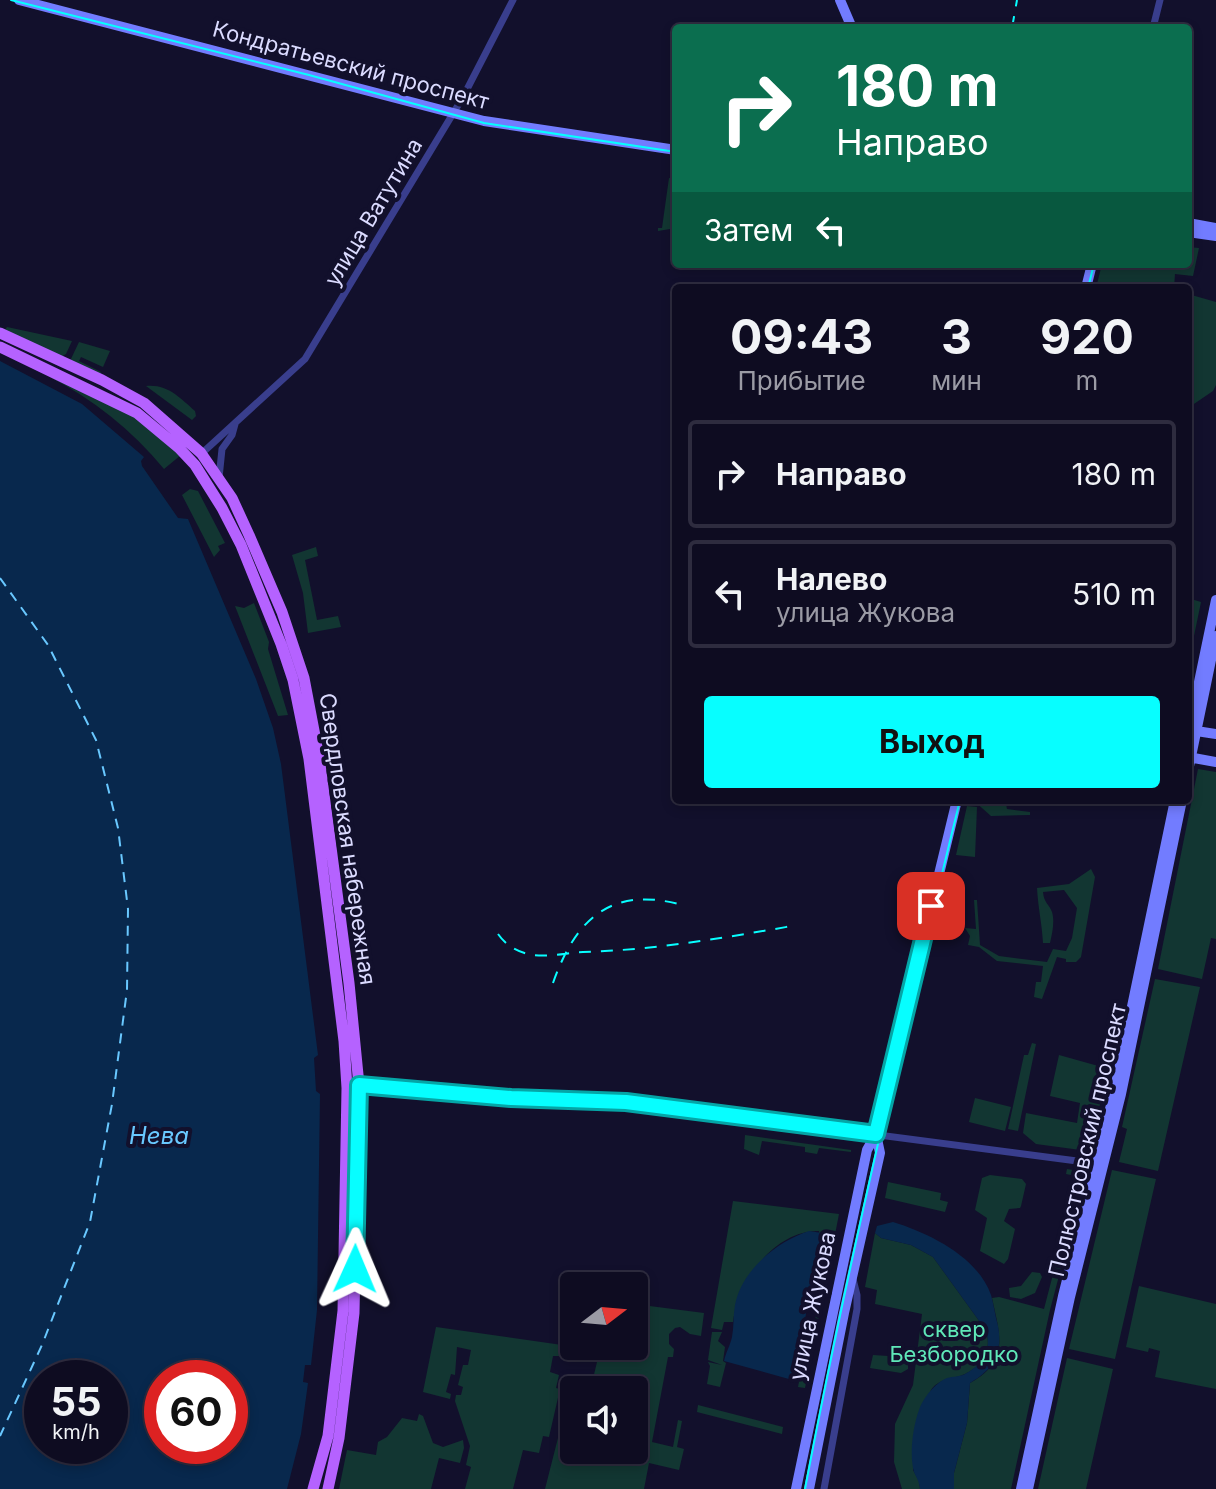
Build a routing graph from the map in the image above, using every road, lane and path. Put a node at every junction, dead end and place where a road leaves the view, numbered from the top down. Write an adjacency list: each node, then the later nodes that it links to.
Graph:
1 (19, 0): 7 (main road, Кондратьевский проспект)
2 (513, 0): 7 (street, улица Ватутина)
3 (840, 0): 5 (main road)
4 (1160, 0): 6 (street)
5 (850, 24)
6 (1154, 24)
7 (454, 113): 8 (main road, Кондратьевский проспект); 15 (street, улица Ватутина)
8 (672, 149)
9 (1192, 224): 10 (main road)
10 (1216, 228)
11 (1192, 233): 12 (main road)
12 (1216, 236)
13 (0, 333): 16 (main road, Свердловская набережная)
14 (0, 347): 17 (main road, Свердловская набережная)
15 (235, 422): 16 (street, улица Ватутина); 18 (street, улица Ватутина)
16 (201, 453): 17 (street, улица Ватутина); 18 (main road, Свердловская набережная)
17 (195, 465): 34 (main road, Свердловская набережная)
18 (219, 478): 30 (main road, Свердловская набережная)
19 (1216, 600): 21 (main road)
20 (1216, 636): 22 (main road)
21 (1192, 727)
22 (1192, 728)
23 (1192, 732): 24 (main road)
24 (1216, 734)
25 (1192, 758): 26 (main road)
26 (1216, 762)
27 (956, 804): 31 (main road, улица Жукова)
28 (1174, 804): 32 (main road, Полюстровский проспект)
29 (1181, 804): 32 (main road, Полюстровский проспект)
30 (359, 1085): 31 (street); 35 (main road, Свердловская набережная)
31 (876, 1134): 32 (street); 33 (main road, улица Жукова); 36 (main road, улица Жукова)
32 (1100, 1164): 39 (main road, Полюстровский проспект); 40 (main road, Полюстровский проспект)
33 (852, 1275): 37 (main road, улица Жукова); 38 (street)
34 (313, 1489)
35 (328, 1489)
36 (796, 1489)
37 (809, 1489)
38 (824, 1489)
39 (1021, 1489)
40 (1028, 1489)

